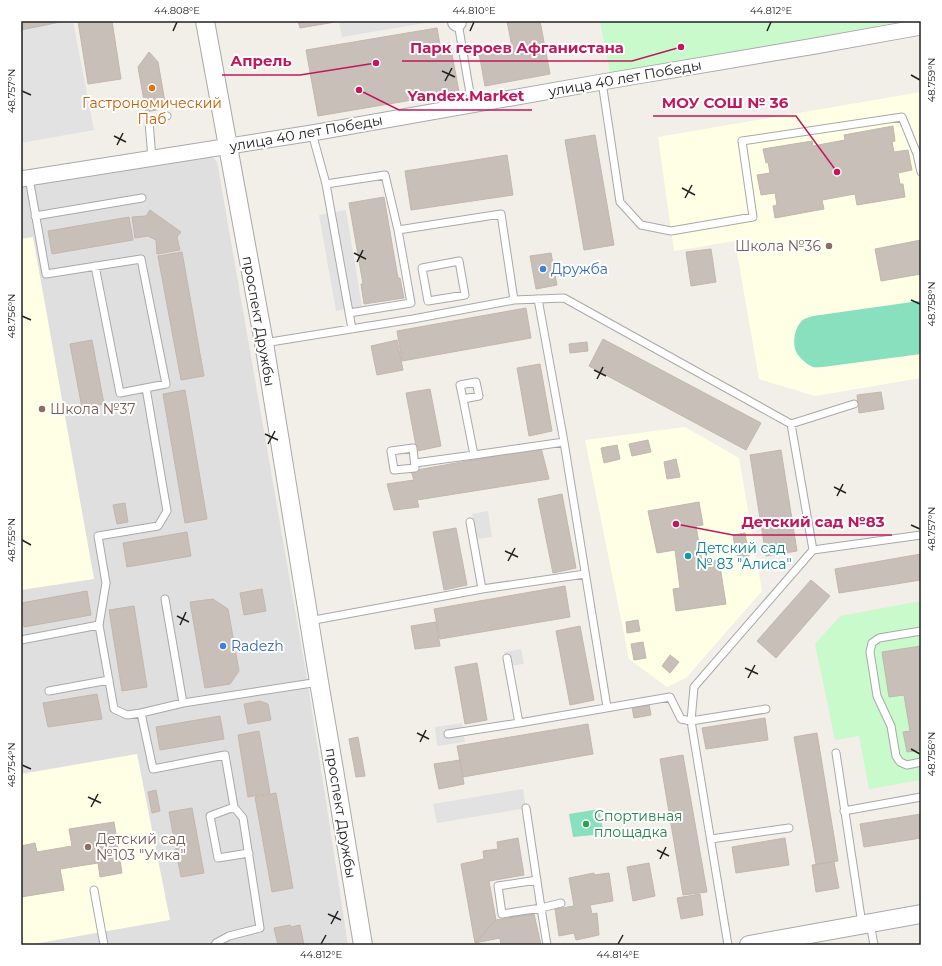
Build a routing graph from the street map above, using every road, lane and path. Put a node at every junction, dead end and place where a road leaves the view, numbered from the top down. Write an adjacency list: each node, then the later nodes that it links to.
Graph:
1 (205, 21): 8 (street, проспект Дружбы)
2 (457, 21): 5 (lane)
3 (921, 27): 4 (street, улица 40 лет Победы)
4 (602, 82): 5 (street, улица 40 лет Победы); 10 (lane)
5 (472, 105): 7 (street, улица 40 лет Победы)
6 (167, 116): 9 (lane)
7 (312, 133): 8 (street, улица 40 лет Победы); 12 (lane)
8 (228, 147): 9 (street, улица 40 лет Победы); 23 (street, проспект Дружбы)
9 (152, 158): 11 (street, улица 40 лет Победы)
10 (921, 172)
11 (25, 178): 14 (lane)
12 (326, 184): 15 (lane); 20 (lane)
13 (142, 198): 14 (lane)
14 (35, 216): 16 (lane)
15 (398, 230): 18 (lane); 20 (lane)
16 (96, 266): 24 (lane); 24 (lane)
17 (538, 298): 18 (lane); 27 (lane); 28 (lane)
18 (514, 300): 21 (lane)
19 (434, 301): 19 (lane); 21 (lane)
20 (349, 313): 22 (lane)
21 (436, 314): 22 (lane)
22 (352, 329): 23 (lane)
23 (264, 343): 37 (street, проспект Дружбы)
24 (146, 388): 38 (lane)
25 (463, 398): 29 (lane)
26 (854, 404): 27 (lane)
27 (791, 424): 33 (lane)
28 (564, 442): 29 (lane); 34 (lane)
29 (474, 455): 30 (lane)
30 (415, 463)
31 (470, 522): 35 (lane)
32 (921, 535): 33 (lane)
33 (812, 550): 49 (lane)
34 (585, 574): 35 (lane); 46 (lane)
35 (482, 590): 37 (lane)
36 (165, 600): 45 (lane)
37 (309, 621): 43 (street, проспект Дружбы)
38 (100, 625): 40 (lane); 42 (lane)
39 (921, 631): 53 (lane)
40 (21, 640)
41 (506, 658): 50 (lane)
42 (109, 680): 44 (lane); 48 (lane)
43 (318, 682): 45 (lane); 70 (street, проспект Дружбы)
44 (49, 691)
45 (183, 703): 48 (lane)
46 (608, 707): 49 (lane); 50 (lane)
47 (766, 709): 49 (lane)
48 (141, 712): 55 (lane)
49 (691, 721): 59 (lane)
50 (519, 723): 51 (lane)
51 (448, 734)
52 (836, 753): 57 (lane)
53 (921, 762)
54 (921, 797): 57 (lane)
55 (234, 808): 60 (lane); 60 (lane)
56 (526, 808): 61 (lane)
57 (844, 811): 66 (lane)
58 (789, 828): 59 (lane)
59 (711, 839): 72 (lane)
60 (249, 853): 69 (lane)
61 (537, 880): 64 (lane); 64 (lane)
62 (94, 890): 68 (lane)
63 (561, 904): 64 (lane)
64 (542, 908): 71 (lane)
65 (921, 914): 66 (street)
66 (866, 924): 67 (street); 74 (lane)
67 (800, 940): 73 (street)
68 (104, 945)
69 (216, 945)
70 (363, 945)
71 (547, 945)
72 (728, 945)
73 (749, 945)
74 (874, 945)

